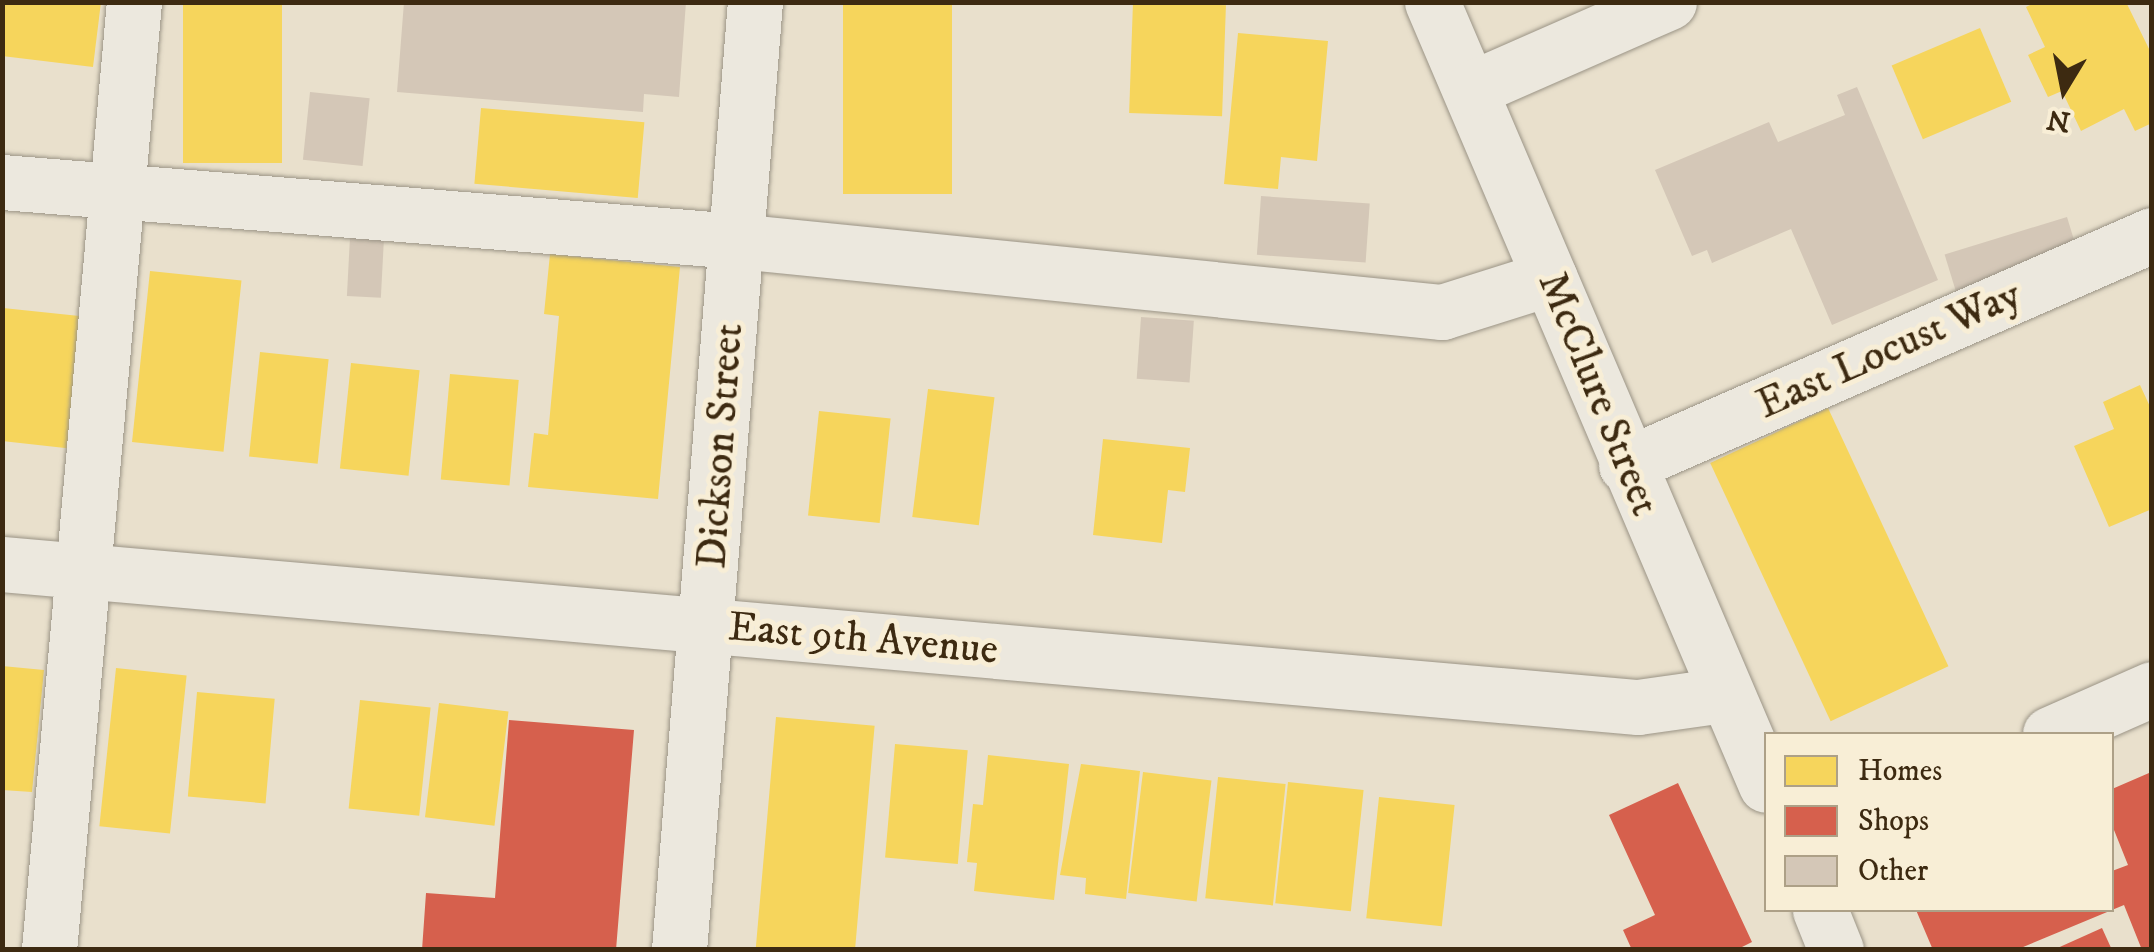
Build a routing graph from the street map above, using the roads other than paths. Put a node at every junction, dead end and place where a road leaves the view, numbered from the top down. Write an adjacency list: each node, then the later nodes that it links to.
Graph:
1 (134, 2): 7 (street)
2 (756, 2): 9 (street, Dickson Street)
3 (1432, 2): 5 (street, McClure Street)
4 (1670, 2): 5 (street)
5 (1473, 88): 10 (street, McClure Street)
6 (2, 182): 7 (street)
7 (118, 192): 9 (street); 13 (street)
8 (2152, 235): 11 (street, East Locust Way)
9 (737, 241): 10 (street); 14 (street, Dickson Street)
10 (1550, 278): 11 (street, McClure Street)
11 (1626, 465): 16 (street, McClure Street)
12 (2, 564): 13 (street, East 9th Avenue)
13 (84, 571): 14 (street, East 9th Avenue); 22 (street)
14 (708, 626): 16 (street, East 9th Avenue); 23 (street, Dickson Street)
15 (2152, 689): 17 (street)
16 (1724, 695): 18 (street, McClure Street)
17 (2055, 732)
18 (1764, 781)
19 (1821, 912): 24 (street)
20 (2, 947): 21 (street)
21 (36, 950)
22 (49, 950)
23 (679, 950)
24 (1836, 950)

